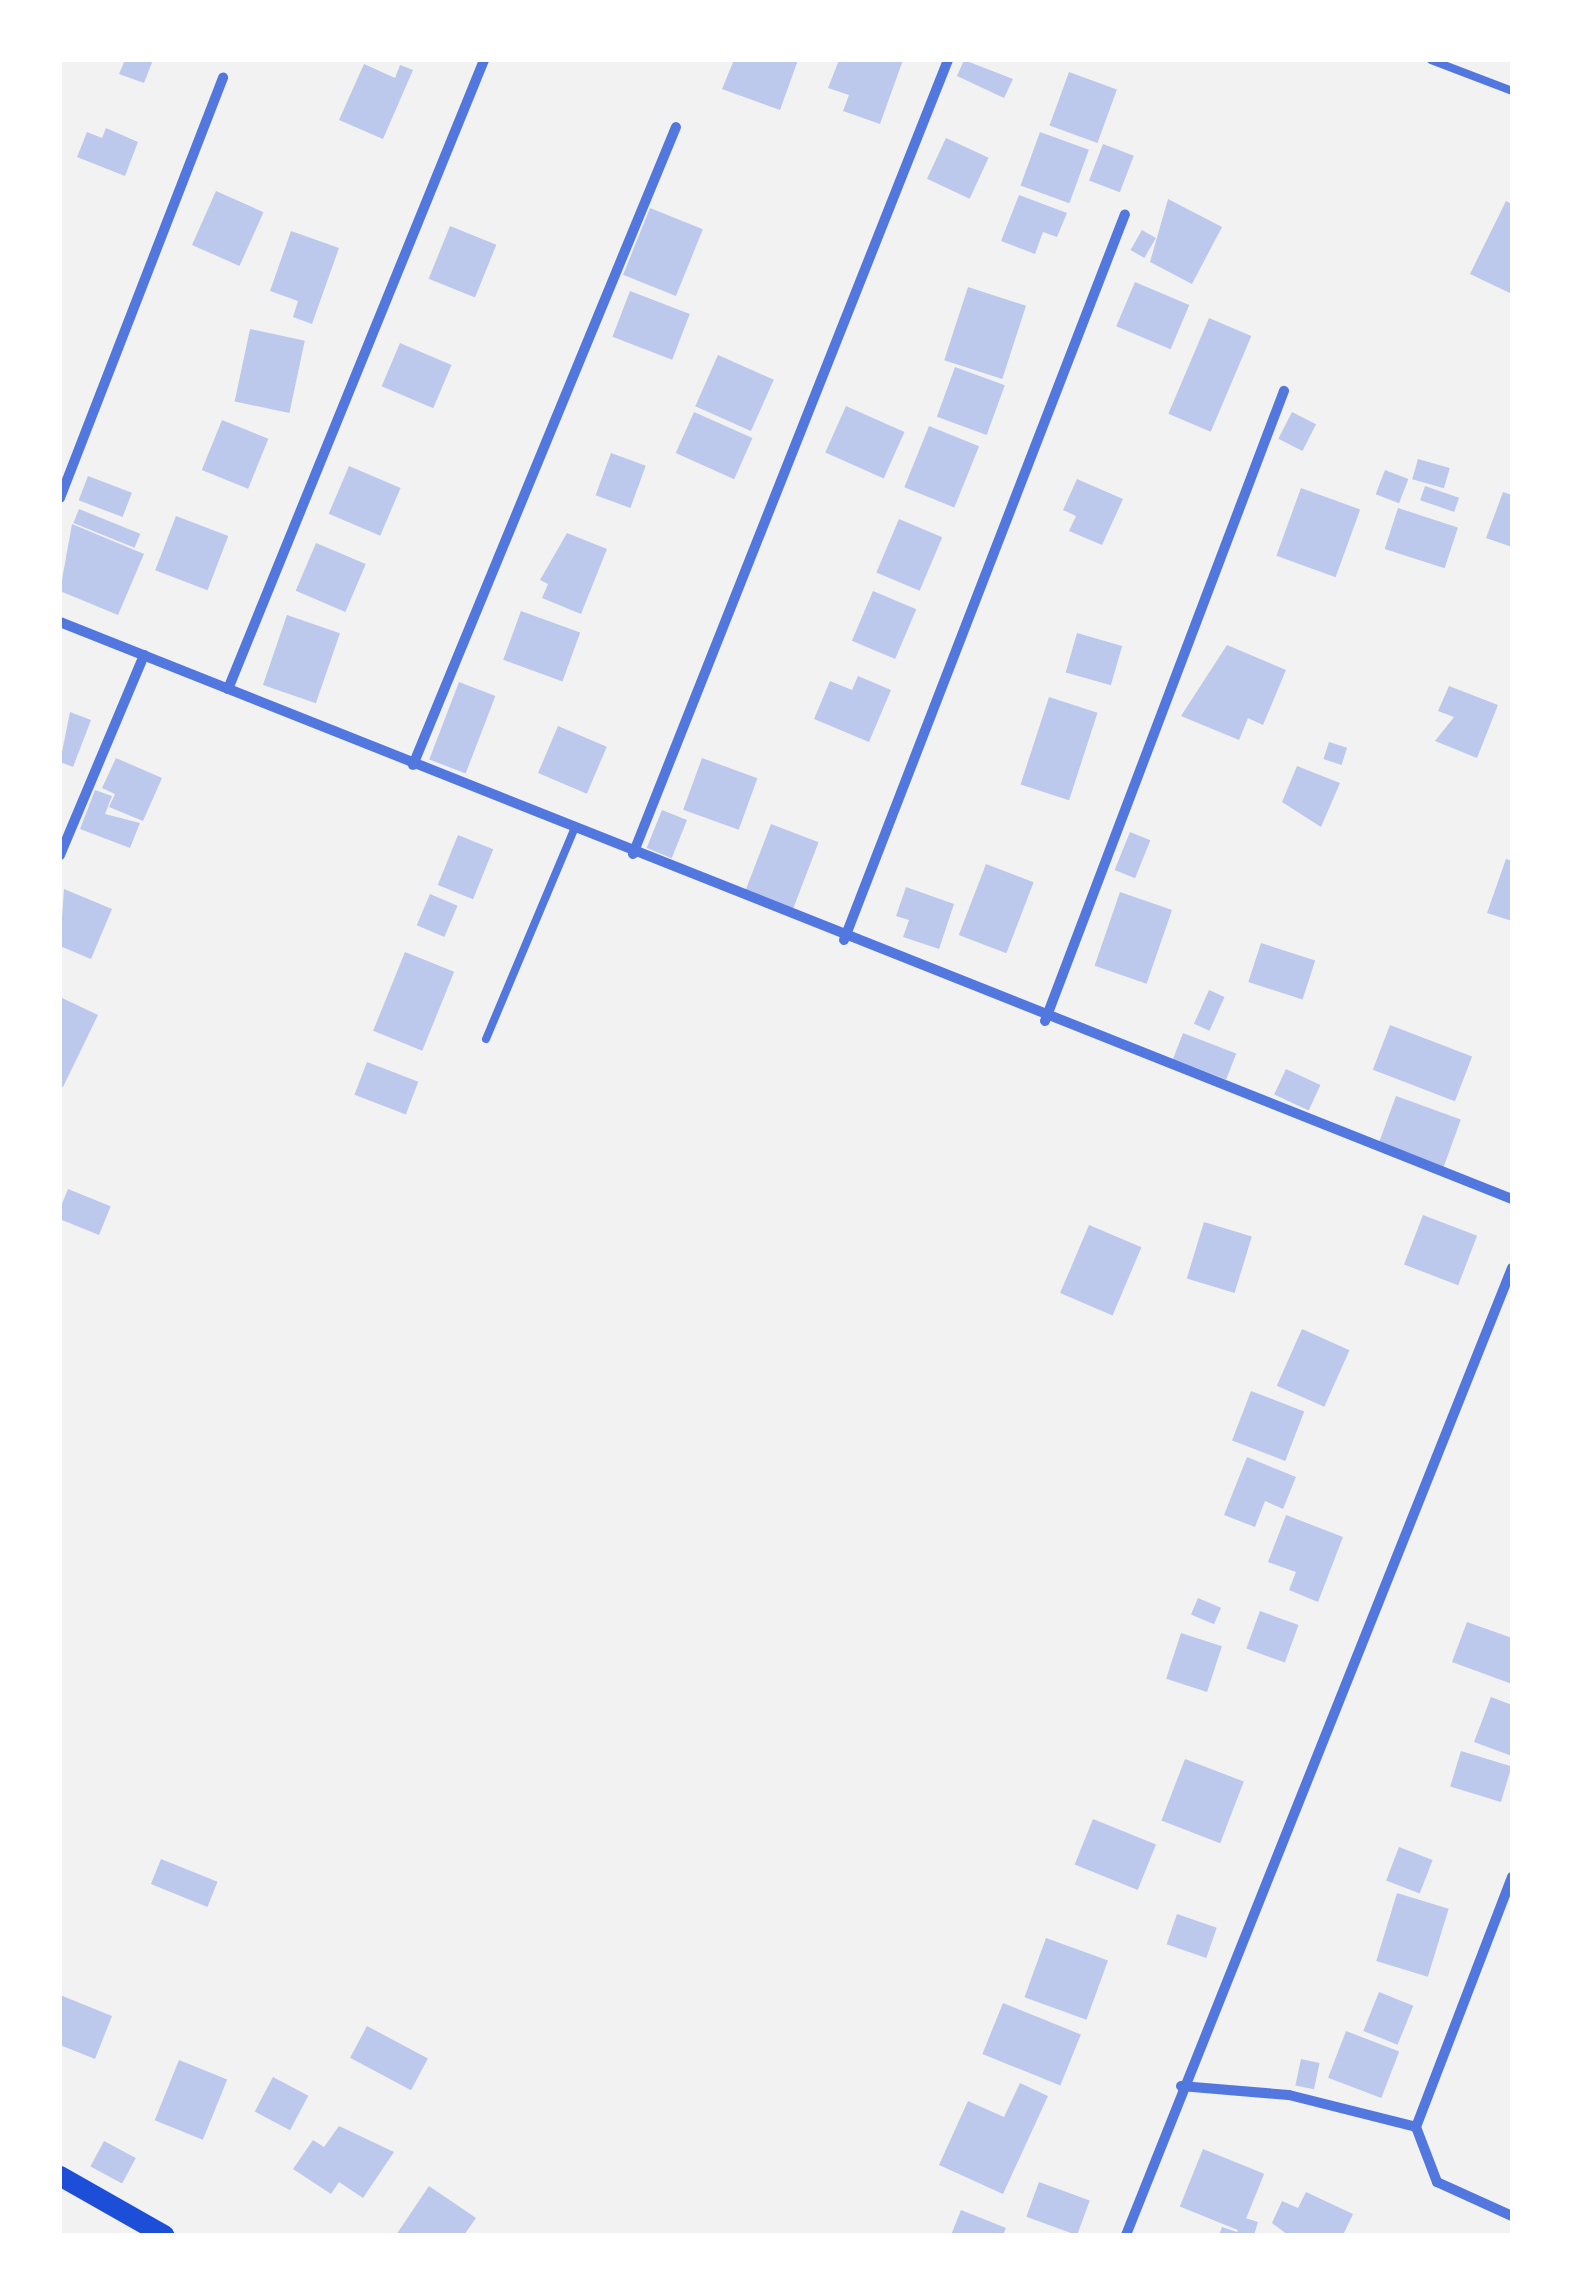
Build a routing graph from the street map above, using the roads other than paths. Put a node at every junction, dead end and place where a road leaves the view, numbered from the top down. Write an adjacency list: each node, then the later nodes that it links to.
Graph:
1 (484, 60): 12 (street)
2 (948, 60): 15 (street)
3 (1430, 60): 5 (lane)
4 (223, 78): 9 (street)
5 (1512, 91)
6 (676, 127): 13 (street)
7 (1125, 214): 17 (street)
8 (1284, 392): 18 (street)
9 (60, 498)
10 (60, 622): 11 (street)
11 (144, 656): 12 (street); 16 (street)
12 (228, 690): 13 (street)
13 (413, 765): 14 (street)
14 (574, 830): 15 (street); 19 (lane)
15 (633, 854): 17 (street)
16 (60, 855)
17 (844, 940): 18 (street)
18 (1045, 1021): 20 (street)
19 (486, 1039)
20 (1512, 1200)
21 (1512, 1268): 23 (street)
22 (1512, 1877): 24 (street)
23 (1182, 2086): 24 (street); 28 (street)
24 (1416, 2126): 26 (street)
25 (60, 2176): 27 (main road)
26 (1512, 2216)
27 (164, 2235)
28 (1126, 2235)

